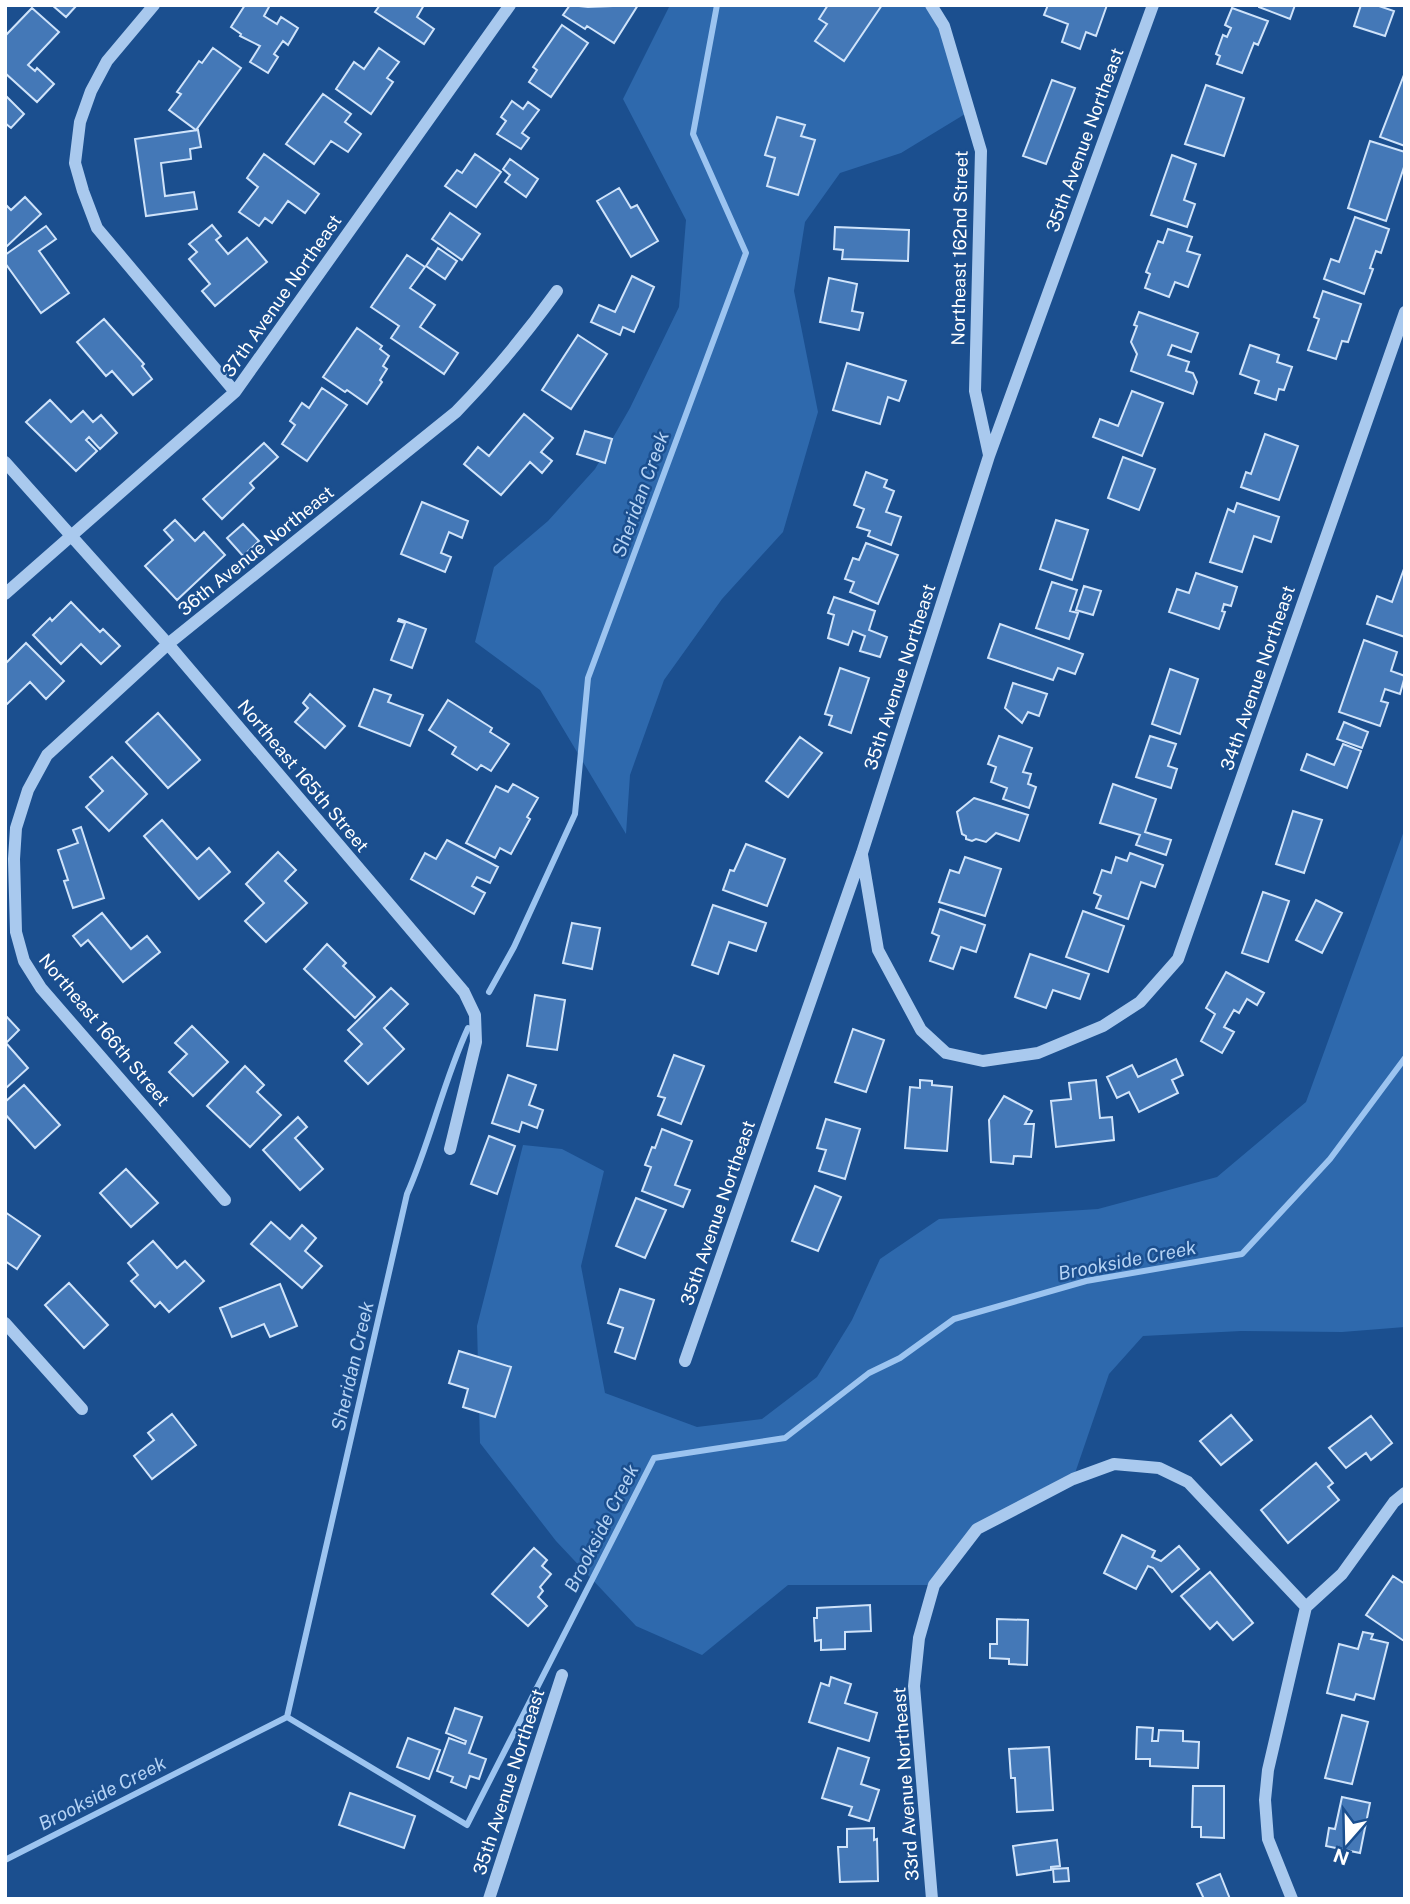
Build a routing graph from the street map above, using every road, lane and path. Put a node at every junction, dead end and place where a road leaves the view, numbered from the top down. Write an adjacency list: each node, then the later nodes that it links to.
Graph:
1 (155, 5): 7 (street)
2 (510, 5): 7 (street, 37th Avenue Northeast)
3 (931, 5): 8 (street, Northeast 162nd Street)
4 (1153, 5): 8 (street, 35th Avenue Northeast)
5 (557, 290): 12 (street, 36th Avenue Northeast)
6 (1405, 312): 13 (street, 34th Avenue Northeast)
7 (235, 392): 10 (street, 37th Avenue Northeast)
8 (989, 456): 13 (street, 35th Avenue Northeast)
9 (5, 462): 10 (street, Northeast 165th Street)
10 (71, 537): 11 (street, 37th Avenue Northeast); 12 (street, Northeast 165th Street)
11 (5, 594)
12 (168, 644): 14 (street, 36th Avenue Northeast); 15 (street, Northeast 165th Street)
13 (862, 853): 18 (street, 35th Avenue Northeast)
14 (14, 859): 16 (street, Northeast 166th Street)
15 (450, 1149)
16 (225, 1200)
17 (5, 1323): 19 (street)
18 (685, 1361)
19 (82, 1409)
20 (1405, 1493): 21 (street)
21 (1306, 1607): 24 (street, 33rd Avenue Northeast); 25 (street)
22 (562, 1675): 23 (street, 35th Avenue Northeast)
23 (489, 1899)
24 (932, 1899)
25 (1292, 1899)

